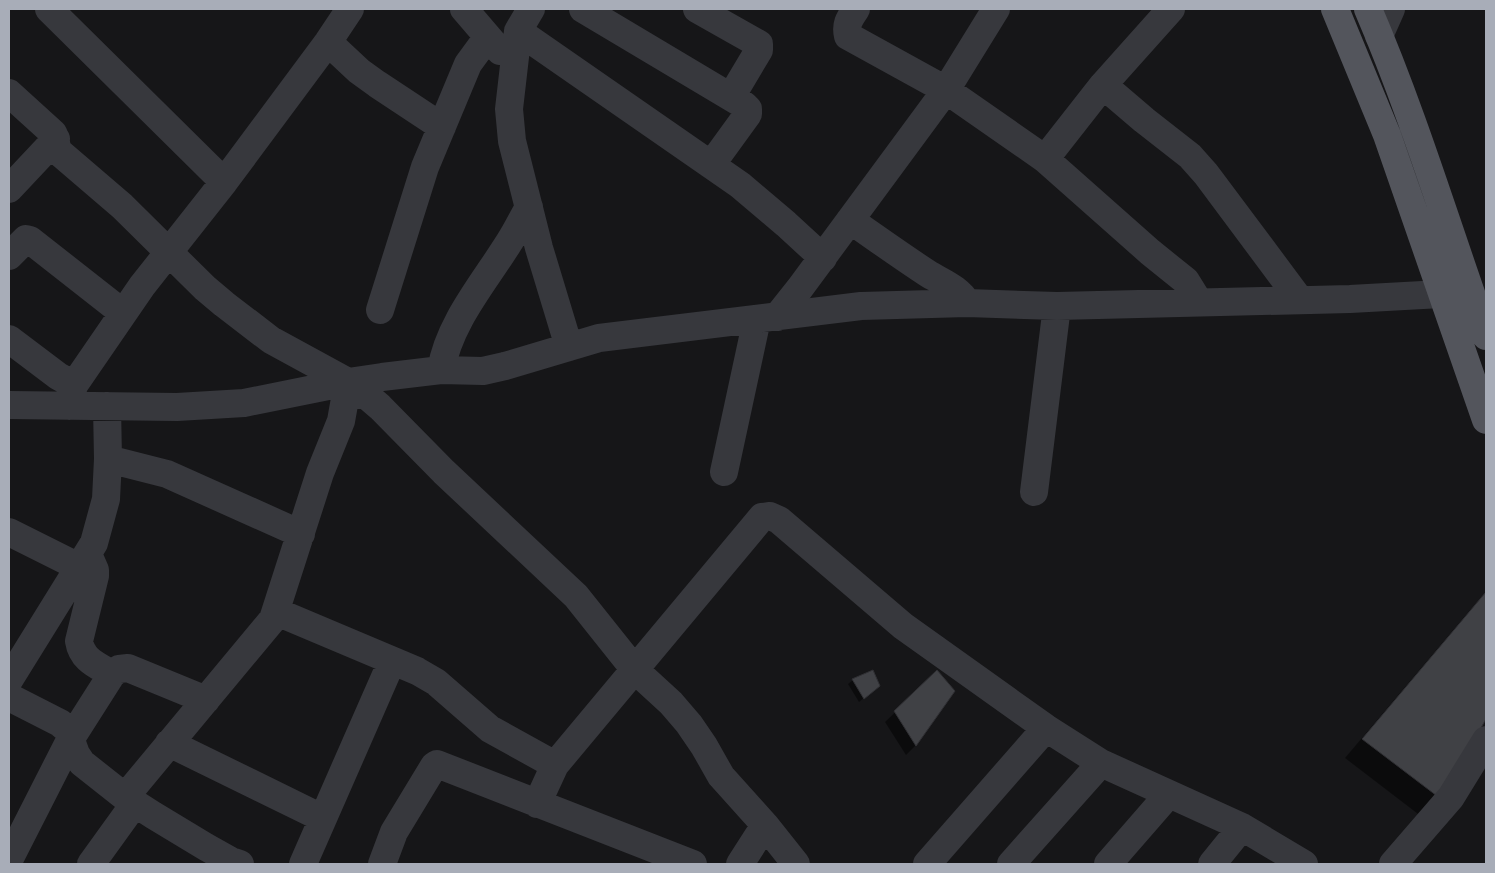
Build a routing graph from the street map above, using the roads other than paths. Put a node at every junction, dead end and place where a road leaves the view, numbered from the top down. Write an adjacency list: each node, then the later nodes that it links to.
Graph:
1 (350, 9): 15 (street)
2 (464, 9): 14 (street)
3 (582, 9): 20 (street)
4 (697, 9): 20 (street)
5 (856, 9): 18 (street)
6 (996, 9): 18 (street)
7 (1170, 9): 17 (street)
8 (1335, 9): 33 (main road)
9 (1368, 9): 13 (main road)
10 (1391, 9): 13 (street)
11 (59, 12): 25 (street)
12 (524, 20): 16 (street); 24 (street)
13 (1379, 36): 32 (main road)
14 (487, 38): 16 (street); 21 (street)
15 (328, 42): 21 (street); 25 (street)
16 (514, 66): 27 (street)
17 (1103, 84): 23 (street); 34 (street)
18 (946, 90): 23 (street); 28 (street)
19 (9, 93): 22 (street)
20 (731, 97): 24 (street)
21 (442, 127): 38 (street)
22 (56, 139): 26 (street); 29 (street)
23 (1044, 159): 35 (street)
24 (711, 165): 31 (street)
25 (224, 182): 29 (street)
26 (9, 189)
27 (529, 207): 43 (street); 44 (street)
28 (850, 220): 31 (street); 36 (street)
29 (169, 252): 39 (street); 45 (street)
30 (9, 256): 39 (street)
31 (823, 258): 40 (street)
32 (1478, 288): 41 (main road)
33 (1441, 294): 34 (street); 49 (main road)
34 (1300, 300): 35 (street)
35 (1199, 302): 37 (street)
36 (967, 303): 37 (street); 40 (street)
37 (1058, 306): 52 (street)
38 (380, 310)
39 (123, 313): 46 (street)
40 (767, 318): 43 (street); 51 (street)
41 (1486, 336)
42 (9, 340): 46 (street)
43 (569, 347): 44 (street)
44 (441, 370): 45 (street)
45 (347, 388): 48 (street); 54 (street); 58 (street)
46 (72, 395): 47 (street); 48 (street)
47 (9, 405)
48 (107, 406): 50 (street)
49 (1486, 420)
50 (108, 459): 54 (street); 55 (street)
51 (724, 472)
52 (1034, 492)
53 (9, 532): 55 (street)
54 (301, 534): 56 (street)
55 (83, 561): 59 (street); 60 (street)
56 (277, 612): 57 (street); 61 (street)
57 (392, 660): 67 (street); 71 (street)
58 (635, 670): 62 (street); 67 (street); 72 (street)
59 (112, 674): 61 (street); 63 (street)
60 (10, 697): 63 (street)
61 (206, 700): 65 (street)
62 (1046, 728): 66 (street); 82 (street)
63 (70, 740): 69 (street); 74 (street)
64 (1486, 740): 87 (street)
65 (169, 743): 69 (street); 71 (street)
66 (1101, 763): 68 (street); 83 (street)
67 (554, 765): 70 (street)
68 (1168, 795): 73 (street); 84 (street)
69 (130, 800): 75 (street); 76 (street)
70 (537, 804): 78 (street); 79 (street)
71 (322, 818): 77 (street)
72 (765, 825): 80 (street); 81 (street)
73 (1242, 828): 85 (street); 86 (street)
74 (9, 860)
75 (99, 861)
76 (240, 864)
77 (303, 864)
78 (382, 864)
79 (693, 864)
80 (740, 864)
81 (796, 864)
82 (927, 864)
83 (1010, 864)
84 (1108, 864)
85 (1212, 864)
86 (1304, 864)
87 (1392, 864)

